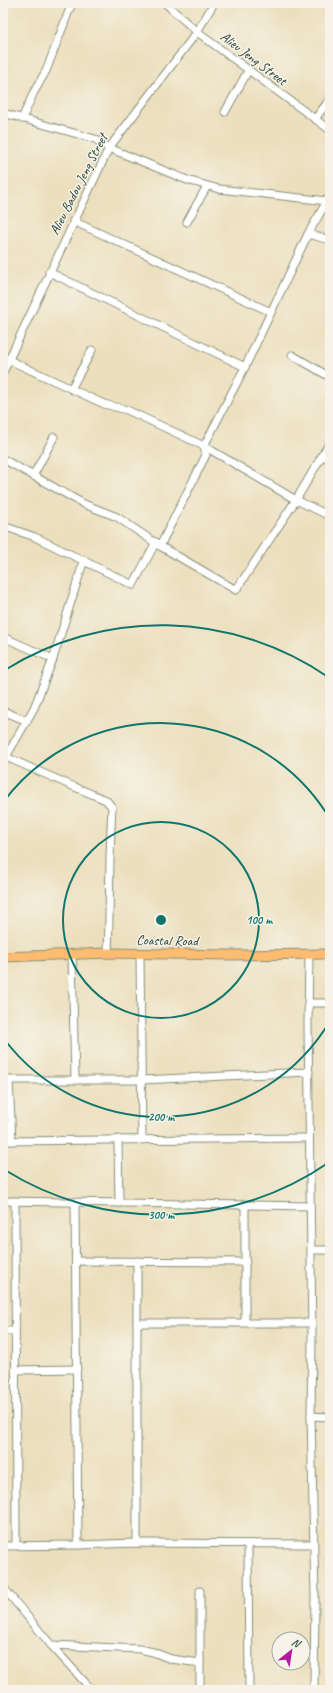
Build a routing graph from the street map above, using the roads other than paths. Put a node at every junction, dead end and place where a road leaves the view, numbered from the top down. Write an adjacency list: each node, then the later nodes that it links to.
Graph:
1 (72, 3): 9 (street)
2 (165, 3): 4 (street, Alieu Jeng Street)
3 (214, 3): 4 (street, Alieu Badou Jeng Street)
4 (197, 32): 5 (street, Alieu Jeng Street); 12 (street, Alieu Badou Jeng Street)
5 (248, 71): 7 (street); 10 (street, Alieu Jeng Street)
6 (330, 99): 10 (street)
7 (225, 112)
8 (3, 113): 9 (street)
9 (22, 119): 12 (street)
10 (315, 119): 11 (street, Alieu Jeng Street)
11 (330, 130)
12 (109, 148): 13 (street); 15 (street, Alieu Badou Jeng Street)
13 (207, 186): 14 (street); 16 (street)
14 (329, 199): 17 (street)
15 (73, 221): 19 (street, Alieu Badou Jeng Street); 20 (street)
16 (187, 222)
17 (308, 234): 18 (street); 20 (street)
18 (330, 240)
19 (49, 272): 23 (street, Alieu Badou Jeng Street); 24 (street)
20 (271, 312): 24 (street)
21 (92, 350): 27 (street)
22 (292, 355): 26 (street)
23 (8, 360): 25 (street, Alieu Badou Jeng Street); 27 (street)
24 (245, 367): 30 (street)
25 (3, 372)
26 (330, 377)
27 (71, 389): 30 (street)
28 (54, 437): 34 (street)
29 (330, 442): 31 (street)
30 (204, 446): 35 (street); 38 (street)
31 (322, 455): 33 (street); 35 (street)
32 (3, 459): 34 (street)
33 (330, 460)
34 (33, 476): 38 (street)
35 (296, 500): 36 (street); 38 (street)
36 (330, 516)
37 (3, 526): 39 (street)
38 (158, 544): 39 (street)
39 (84, 560): 41 (street)
40 (3, 637): 41 (street)
41 (53, 658): 43 (street)
42 (3, 711): 43 (street)
43 (27, 721): 44 (street)
44 (5, 760): 45 (street)
45 (108, 954): 46 (main road, Coastal Road); 49 (main road, Coastal Road)
46 (140, 954): 47 (main road, Coastal Road); 55 (street)
47 (309, 954): 48 (main road, Coastal Road); 51 (street)
48 (330, 954)
49 (72, 955): 50 (main road, Coastal Road); 54 (street)
50 (3, 957)
51 (308, 1003): 52 (street); 53 (street)
52 (330, 1003)
53 (309, 1072): 55 (street); 56 (street)
54 (75, 1080): 55 (street); 60 (street)
55 (142, 1080): 58 (street)
56 (309, 1138): 58 (street); 66 (street)
57 (118, 1139): 58 (street); 60 (street); 64 (street)
58 (142, 1140)
59 (3, 1141): 60 (street)
60 (12, 1141)
61 (3, 1201): 62 (street)
62 (15, 1201): 63 (street); 76 (street)
63 (75, 1202): 64 (street); 69 (street)
64 (119, 1203): 65 (street)
65 (245, 1204): 66 (street); 71 (street)
66 (310, 1206): 67 (street)
67 (312, 1250): 68 (street); 74 (street)
68 (330, 1250)
69 (76, 1261): 70 (street); 77 (street)
70 (137, 1262): 71 (street); 73 (street)
71 (246, 1262): 72 (street)
72 (245, 1322): 73 (street); 74 (street)
73 (137, 1323): 81 (street)
74 (312, 1323): 79 (street)
75 (3, 1331): 76 (street)
76 (15, 1331): 78 (street)
77 (77, 1369): 78 (street); 84 (street)
78 (15, 1370): 86 (street)
79 (311, 1416): 80 (street); 83 (street)
80 (330, 1416)
81 (137, 1543): 82 (street); 84 (street)
82 (248, 1544): 83 (street); 93 (street)
83 (313, 1544): 94 (street)
84 (78, 1545): 86 (street)
85 (3, 1546): 86 (street)
86 (16, 1546)
87 (3, 1587): 89 (street)
88 (200, 1591): 90 (street)
89 (51, 1645): 90 (street); 91 (street)
90 (200, 1663): 92 (street)
91 (92, 1690)
92 (200, 1690)
93 (249, 1690)
94 (314, 1690)

